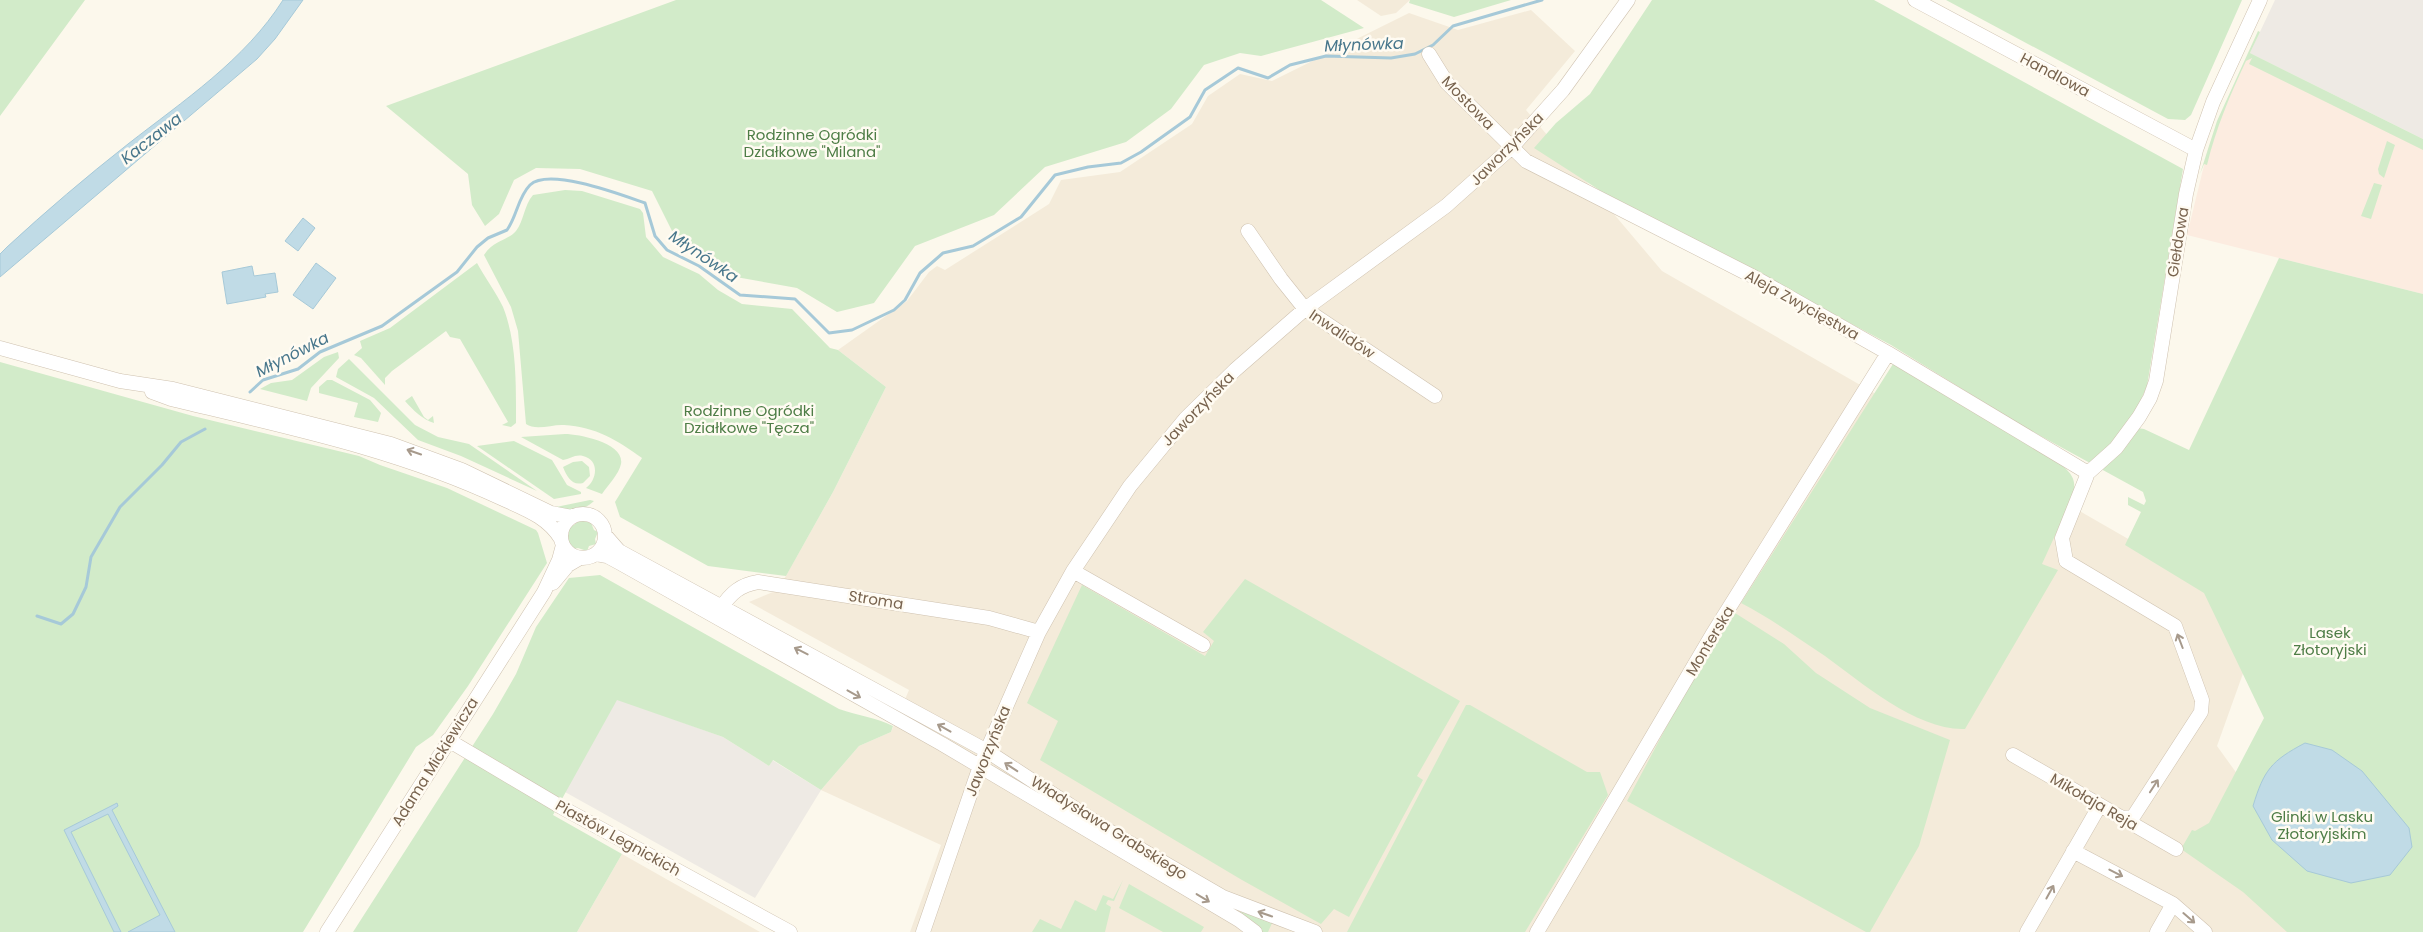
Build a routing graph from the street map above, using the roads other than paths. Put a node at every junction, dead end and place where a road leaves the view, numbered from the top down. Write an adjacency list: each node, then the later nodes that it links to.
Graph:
1 (1628, 0): 5 (street, Jaworzyńska)
2 (1915, 0): 6 (street, Handlowa)
3 (2260, 0): 6 (street, Giełdowa)
4 (1429, 54): 5 (street, Mostowa)
5 (1512, 147): 8 (street, Jaworzyńska); 10 (street, Aleja Zwycięstwa)
6 (2196, 150): 13 (street, Giełdowa)
7 (1248, 230): 8 (street, Inwalidów)
8 (1305, 310): 11 (street, Inwalidów); 19 (street, Jaworzyńska)
9 (0, 348): 12 (street)
10 (1888, 353): 13 (street, Aleja Zwycięstwa); 39 (street, Monterska)
11 (1435, 396)
12 (312, 428): 14 (street, one-way to 12); 16 (street)
13 (2088, 473): 29 (street, one-way to 13)
14 (572, 517): 15 (street); 16 (street)
15 (605, 536): 17 (street); 21 (street, Władysława Grabskiego)
16 (562, 542): 18 (street); 20 (street, Adama Mickiewicza)
17 (596, 554): 18 (street); 27 (street, Władysława Grabskiego, one-way to 27)
18 (580, 558): 20 (street, Adama Mickiewicza)
19 (1073, 571): 22 (street, Jaworzyńska); 23 (street)
20 (544, 592): 24 (street, Adama Mickiewicza)
21 (721, 608): 22 (street, Stroma); 25 (street, Władysława Grabskiego, one-way to 21)
22 (1039, 632): 25 (street, Jaworzyńska)
23 (1203, 645)
24 (448, 740): 35 (street, Adama Mickiewicza); 36 (street, Piastów Legnickich)
25 (986, 751): 27 (street, Jaworzyńska); 33 (street, Władysława Grabskiego, one-way to 25)
26 (2013, 755): 28 (street, Mikołaja Reja)
27 (980, 766): 33 (street, Władysława Grabskiego, one-way to 33); 37 (street, Jaworzyńska)
28 (2100, 805): 29 (street, Mikołaja Reja); 31 (street)
29 (2122, 818): 30 (street, Mikołaja Reja)
30 (2176, 849)
31 (2072, 851): 32 (street, one-way to 32); 40 (street, one-way to 31)
32 (2173, 904): 41 (street); 42 (street, one-way to 42)
33 (1230, 907): 34 (street, Władysława Grabskiego, one-way to 33); 38 (street, Władysława Grabskiego)
34 (1309, 931)
35 (327, 932)
36 (790, 932)
37 (923, 932)
38 (1255, 932)
39 (1538, 932)
40 (2028, 932)
41 (2157, 932)
42 (2204, 932)

